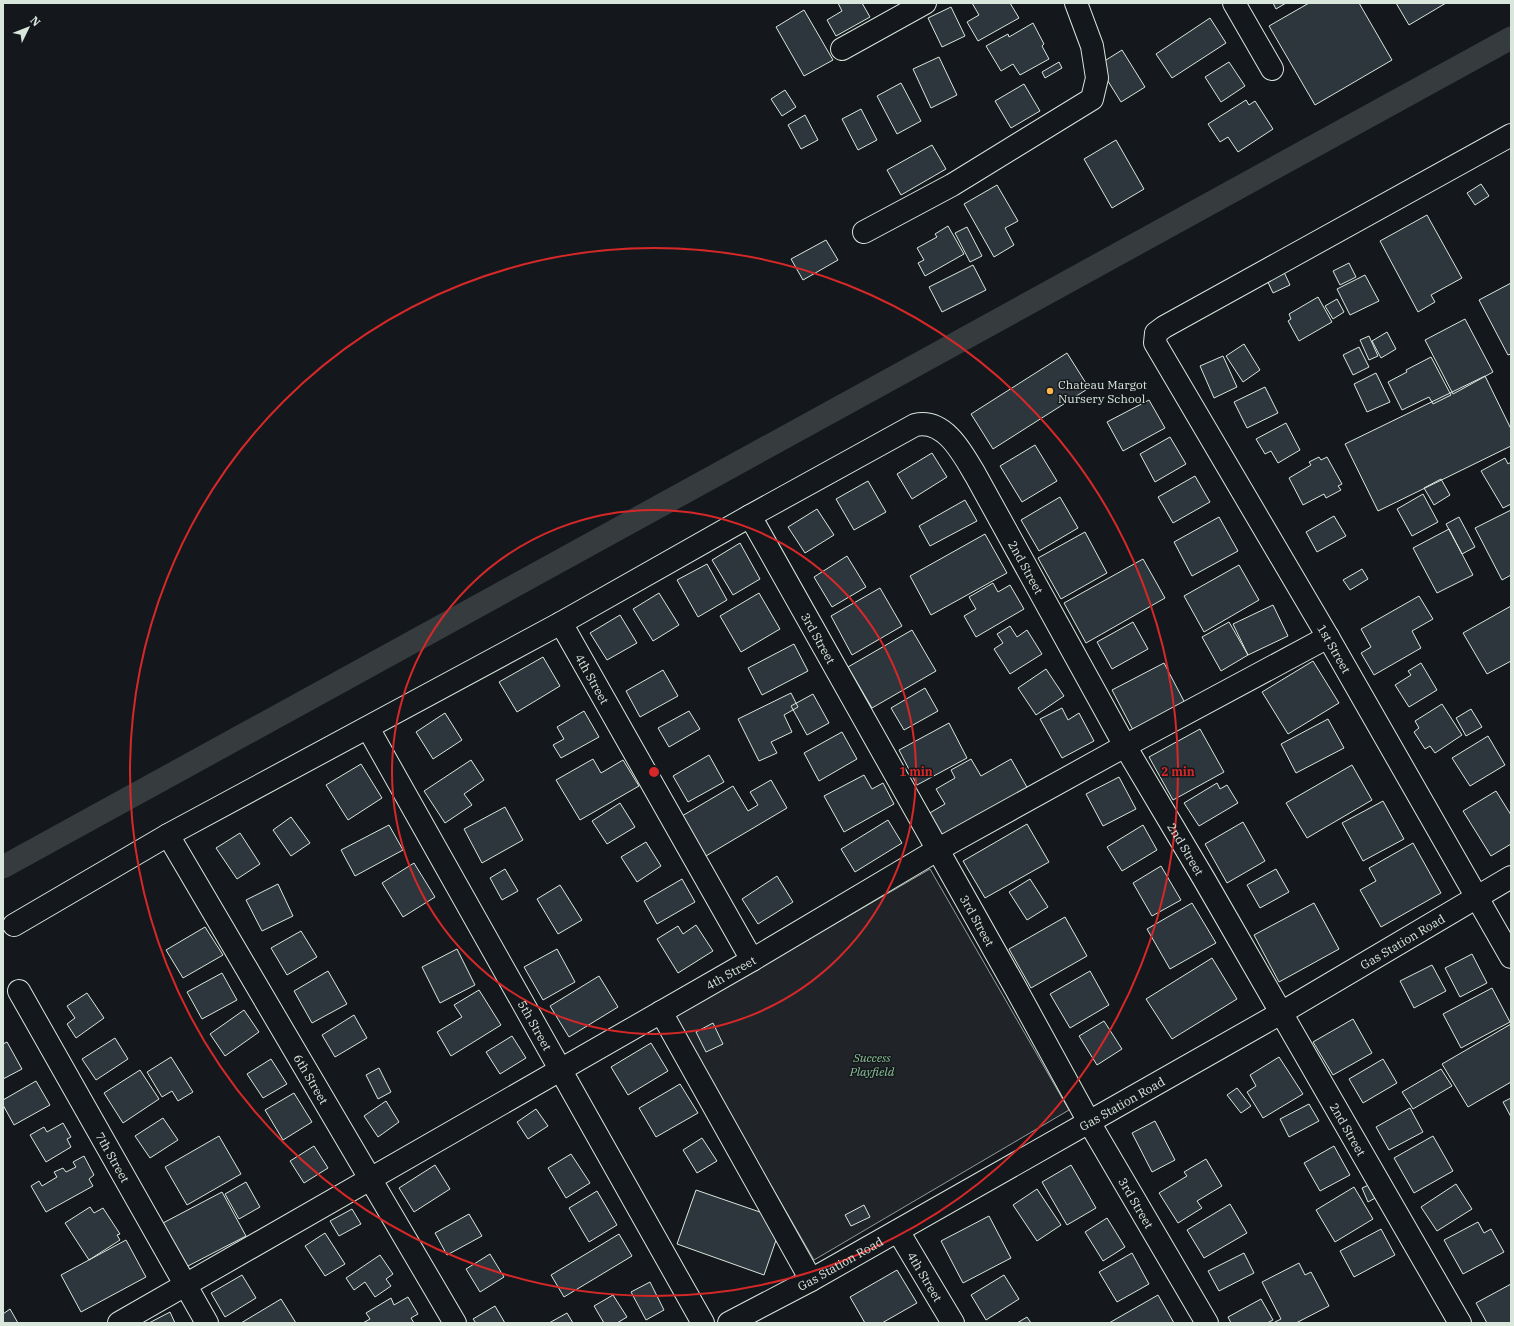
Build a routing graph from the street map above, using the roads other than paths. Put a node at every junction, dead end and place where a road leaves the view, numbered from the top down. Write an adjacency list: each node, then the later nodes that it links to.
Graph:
1 (925, 3): 4 (street)
2 (1076, 3): 7 (street)
3 (1234, 3): 5 (street)
4 (842, 49)
5 (1272, 69)
6 (1511, 135): 10 (street, 1st Street)
7 (864, 232)
8 (750, 516): 9 (street, 2nd Street); 12 (street, 2nd Street); 14 (street, 3rd Street)
9 (561, 623): 11 (street, 2nd Street); 19 (street, 4th Street)
10 (1328, 637): 12 (street); 16 (street, 1st Street)
11 (368, 728): 13 (street, 2nd Street); 23 (street, 5th Street)
12 (1125, 746): 14 (street); 22 (street, 2nd Street)
13 (168, 835): 17 (street, 2nd Street); 25 (street, 6th Street)
14 (937, 850): 19 (street); 24 (street, 3rd Street)
15 (1511, 877): 16 (street, Gas Station Road)
16 (1477, 896): 18 (street, 1st Street); 22 (street, Gas Station Road)
17 (14, 925)
18 (1511, 957)
19 (752, 960): 21 (street, 4th Street)
20 (19, 992): 28 (street, 7th Street)
21 (661, 1012): 23 (street, 4th Street); 27 (street)
22 (1281, 1013): 24 (street, Gas Station Road); 36 (street, 2nd Street)
23 (561, 1069): 25 (street, 4th Street); 32 (street, 5th Street)
24 (1089, 1122): 26 (street, Gas Station Road); 35 (street, 3rd Street)
25 (370, 1178): 28 (street, 4th Street); 31 (street, 6th Street)
26 (898, 1231): 27 (street, Gas Station Road); 34 (street, 4th Street)
27 (811, 1280): 33 (street, Gas Station Road)
28 (186, 1285): 29 (street, 4th Street); 30 (street, 7th Street)
29 (119, 1323)
30 (207, 1323)
31 (455, 1323)
32 (703, 1323)
33 (729, 1323)
34 (953, 1323)
35 (1207, 1323)
36 (1460, 1323)

